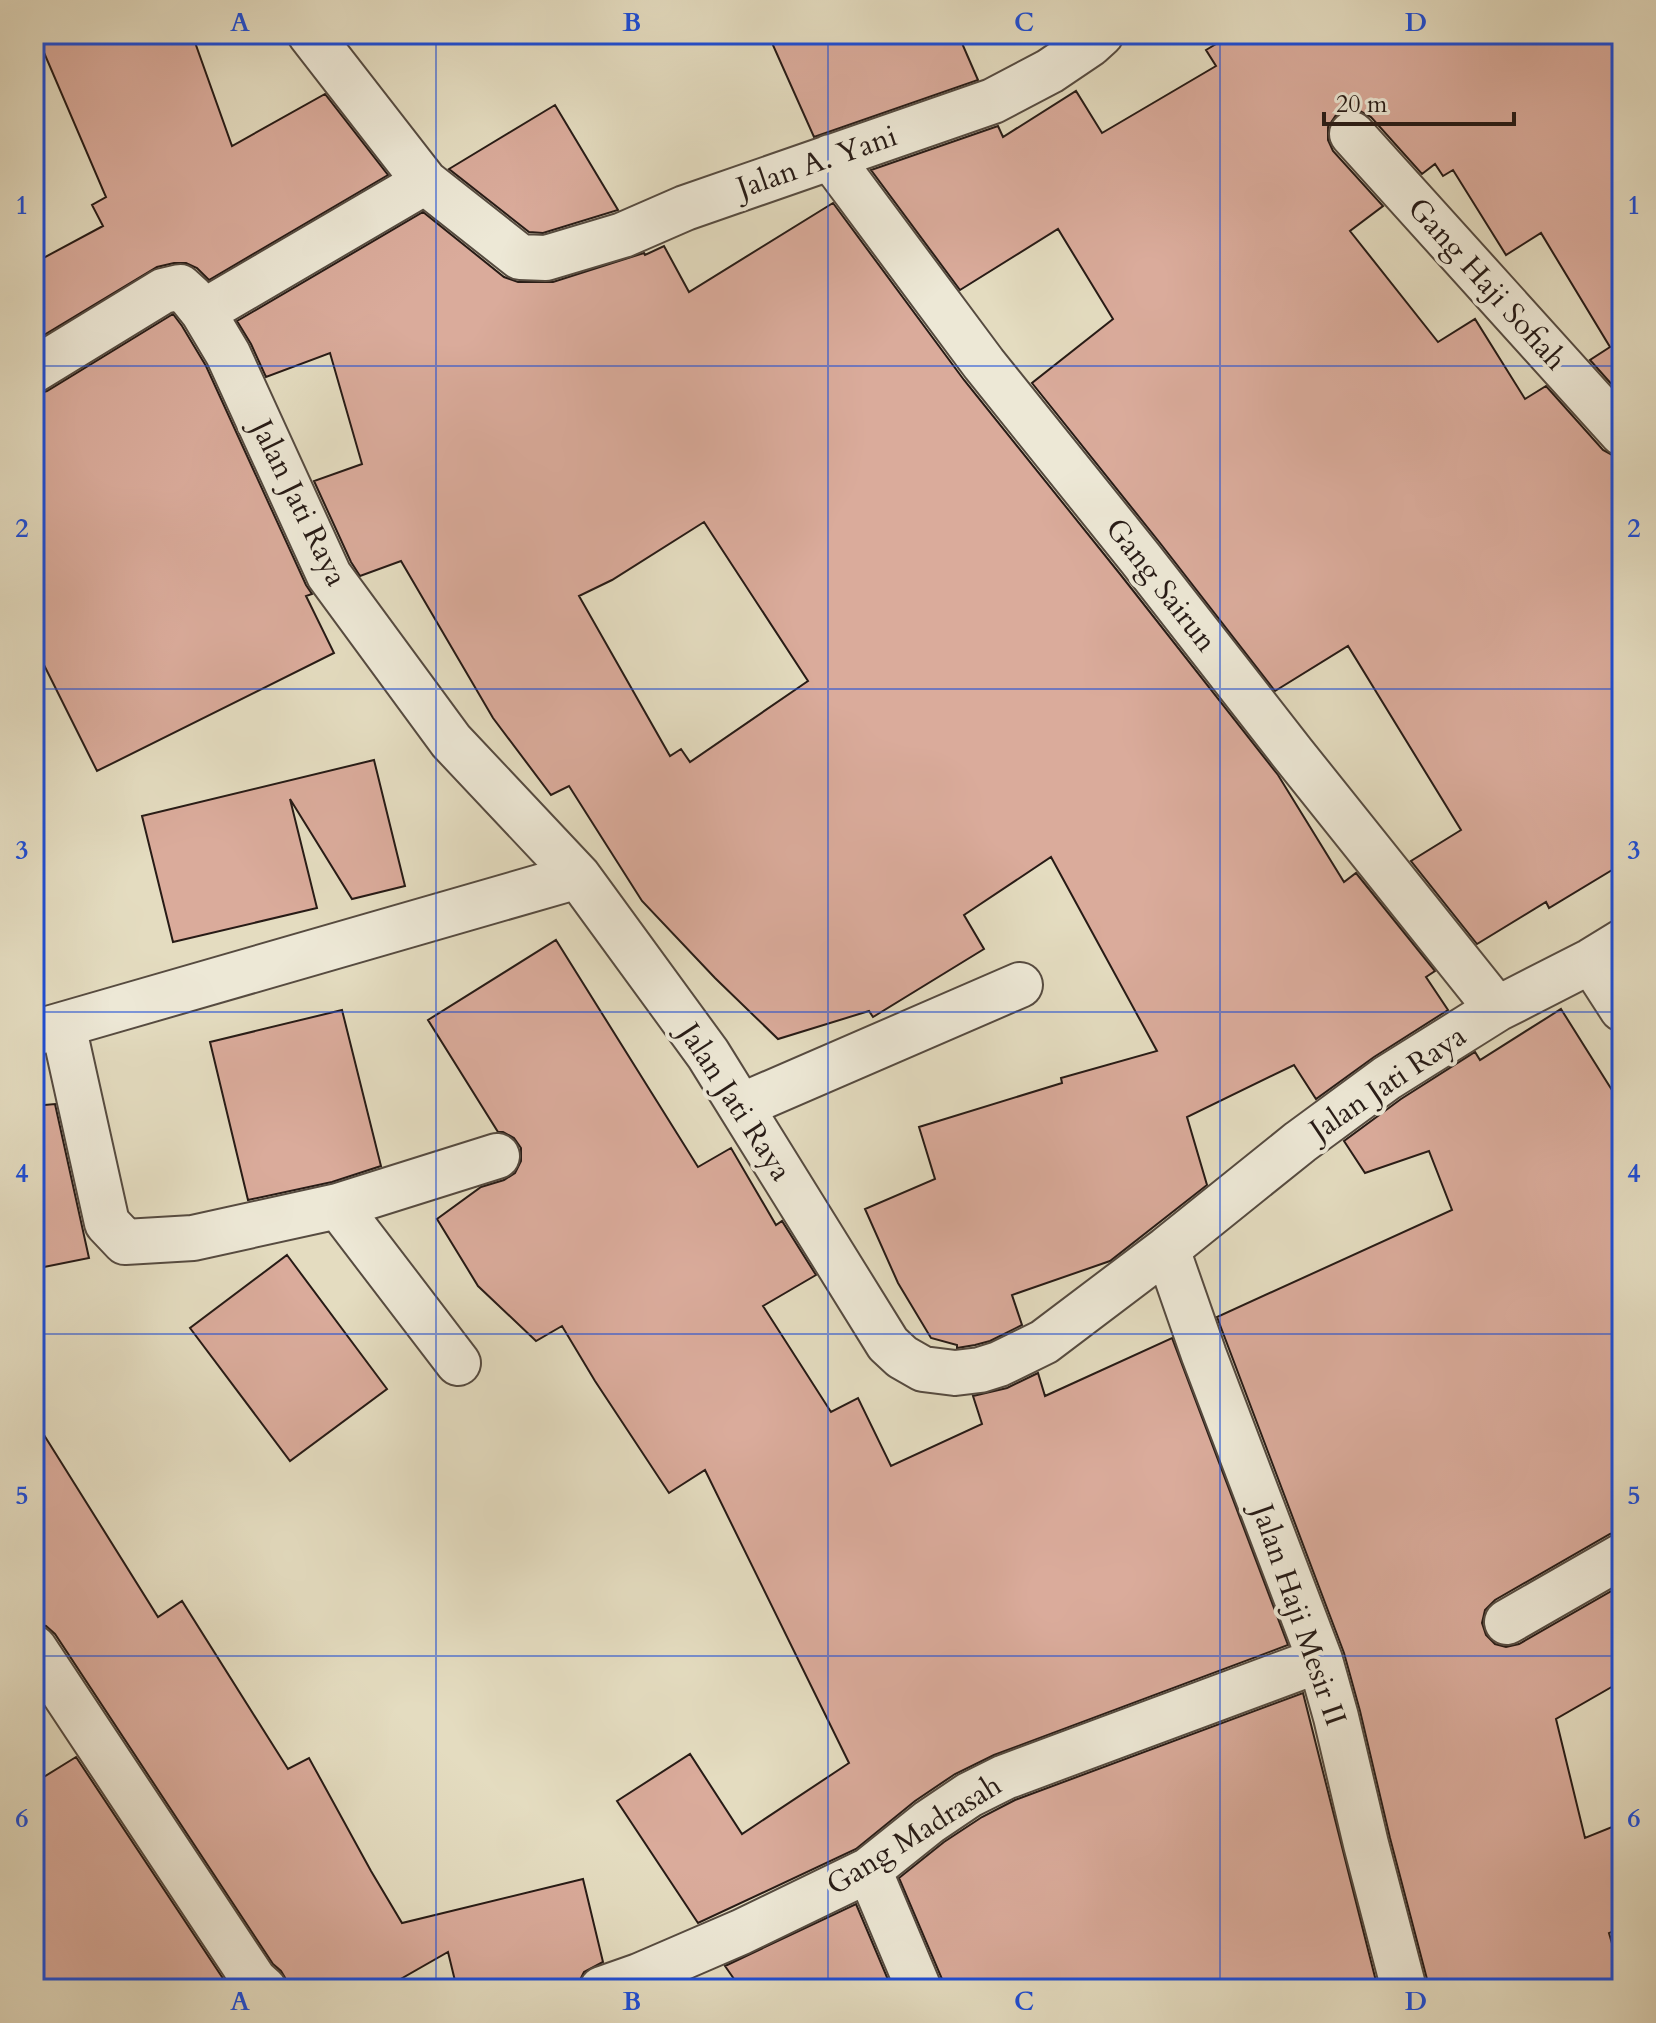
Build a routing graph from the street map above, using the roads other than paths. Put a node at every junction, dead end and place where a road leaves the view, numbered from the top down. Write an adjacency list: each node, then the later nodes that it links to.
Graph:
1 (310, 34): 5 (street)
2 (1101, 34): 4 (street, Jalan A. Yani)
3 (1352, 134): 8 (street, Gang Haji Sofiah)
4 (830, 157): 5 (street, Jalan A. Yani); 12 (street, Gang Sairun)
5 (425, 182): 6 (street)
6 (203, 312): 7 (street, Jalan Jati Raya); 9 (street, Jalan Jati Raya)
7 (34, 370)
8 (1622, 433)
9 (578, 876): 14 (street); 15 (street, Jalan Jati Raya)
10 (1607, 952): 12 (street, Jalan Jati Raya); 13 (street)
11 (1020, 985): 15 (street)
12 (1497, 1009): 18 (street, Jalan Jati Raya)
13 (1622, 1009)
14 (48, 1029): 17 (street)
15 (741, 1106): 18 (street, Jalan Jati Raya)
16 (497, 1156): 17 (street)
17 (338, 1206): 19 (street)
18 (1167, 1249): 23 (street, Jalan Haji Mesir II)
19 (458, 1363)
20 (1622, 1556): 21 (street)
21 (1507, 1622)
22 (34, 1648): 25 (street)
23 (1320, 1660): 24 (street, Gang Madrasah); 28 (street, Jalan Haji Mesir II)
24 (869, 1870): 26 (street, Gang Madrasah); 27 (street)
25 (264, 1989)
26 (602, 1989)
27 (919, 1989)
28 (1404, 1989)

